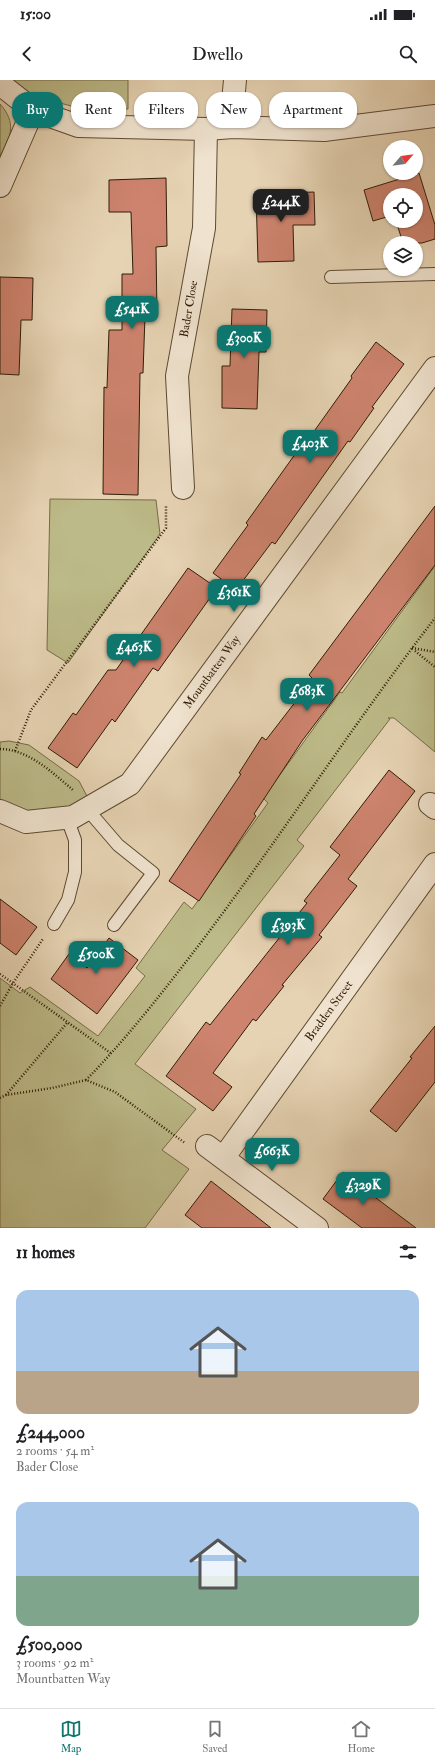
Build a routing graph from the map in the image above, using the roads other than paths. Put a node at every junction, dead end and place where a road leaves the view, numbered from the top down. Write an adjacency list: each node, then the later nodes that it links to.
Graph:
1 (235, 80): 3 (street)
2 (0, 84): 4 (street)
3 (234, 92)
4 (12, 93)
5 (435, 116): 8 (street)
6 (63, 121): 8 (street)
7 (25, 128): 9 (street)
8 (206, 129): 13 (street, Bader Close)
9 (0, 186)
10 (435, 274): 11 (lane)
11 (331, 277)
12 (435, 368): 14 (street, Mountbatten Way)
13 (183, 488)
14 (87, 809): 16 (street, Mountbatten Way); 19 (lane)
15 (0, 811): 16 (street, Mountbatten Way)
16 (67, 818): 18 (lane)
17 (435, 864): 20 (street, Bradden Street)
18 (54, 924)
19 (114, 925)
20 (317, 1228)

